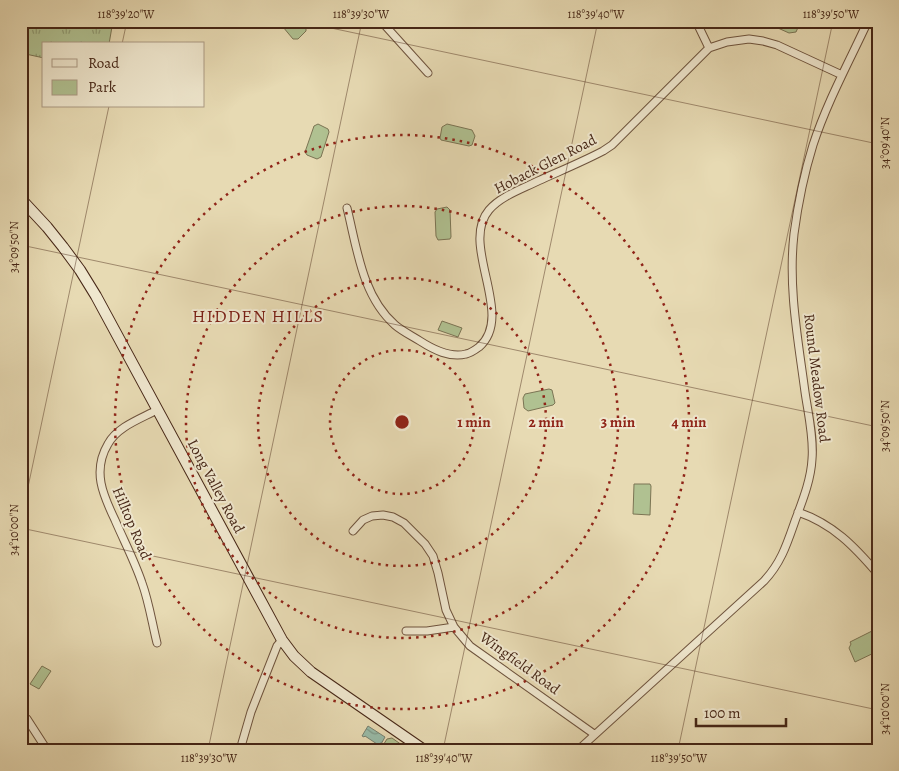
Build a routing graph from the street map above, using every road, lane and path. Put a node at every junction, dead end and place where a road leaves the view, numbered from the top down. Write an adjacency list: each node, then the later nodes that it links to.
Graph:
1 (381, 21): 5 (street)
2 (696, 21): 4 (street)
3 (868, 21): 6 (street, Round Meadow Road)
4 (710, 48): 6 (street, Hoback Glen Road); 8 (street, Hoback Glen Road)
5 (428, 72)
6 (842, 75): 10 (street, Round Meadow Road)
7 (21, 199): 9 (street, Long Valley Road)
8 (347, 208)
9 (157, 410): 15 (street, Long Valley Road); 16 (street, Hilltop Road)
10 (798, 512): 12 (street); 18 (street, Round Meadow Road)
11 (353, 531): 13 (street, Wingfield Road)
12 (878, 574)
13 (454, 627): 14 (street); 18 (street, Wingfield Road)
14 (406, 631)
15 (282, 640): 22 (street); 23 (street, Long Valley Road)
16 (157, 642)
17 (21, 714): 19 (street)
18 (594, 734): 24 (street, Round Meadow Road)
19 (47, 750)
20 (135, 750): 21 (street)
21 (164, 750)
22 (240, 750)
23 (424, 750)
24 (578, 750)

